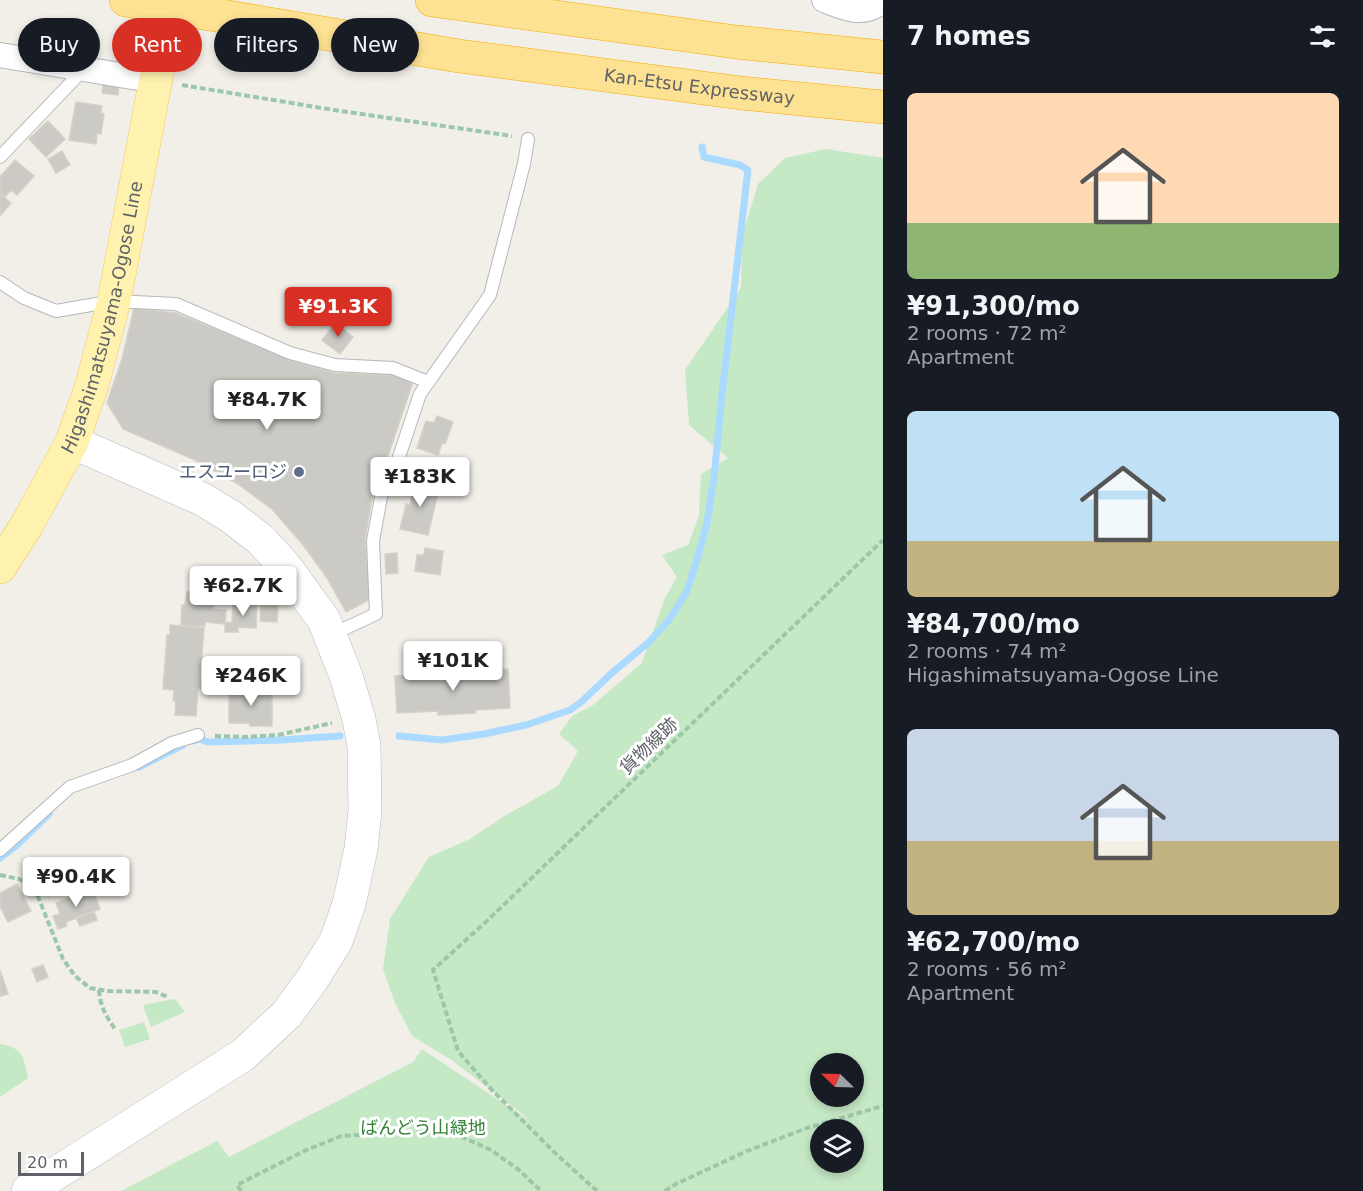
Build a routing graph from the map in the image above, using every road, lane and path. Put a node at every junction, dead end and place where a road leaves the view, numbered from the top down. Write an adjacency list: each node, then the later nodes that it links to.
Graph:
1 (126, 0): 11 (highway, Kan-Etsu Expressway)
2 (432, 0): 6 (highway)
3 (824, 0): 4 (street)
4 (883, 0)
5 (0, 55): 7 (street)
6 (883, 57)
7 (18, 58)
8 (81, 72): 13 (lane)
9 (158, 72): 15 (main road, Higashimatsuyama-Ogose Line)
10 (179, 72): 12 (path)
11 (883, 107)
12 (528, 139): 16 (lane)
13 (0, 157)
14 (0, 282): 15 (lane)
15 (114, 301): 16 (lane); 17 (main road, Higashimatsuyama-Ogose Line)
16 (428, 382): 20 (lane)
17 (72, 442): 19 (main road, Higashimatsuyama-Ogose Line); 20 (street)
18 (883, 540): 32 (path, 貨物線跡)
19 (0, 567)
20 (331, 636): 21 (street)
21 (359, 719): 22 (path); 29 (street)
22 (198, 735): 23 (lane)
23 (0, 850)
24 (0, 875): 25 (path)
25 (99, 990): 26 (path); 27 (path)
26 (168, 997)
27 (115, 1029)
28 (883, 1106): 33 (path)
29 (28, 1191)
30 (241, 1191): 31 (path)
31 (541, 1191)
32 (597, 1191)
33 (665, 1191)

